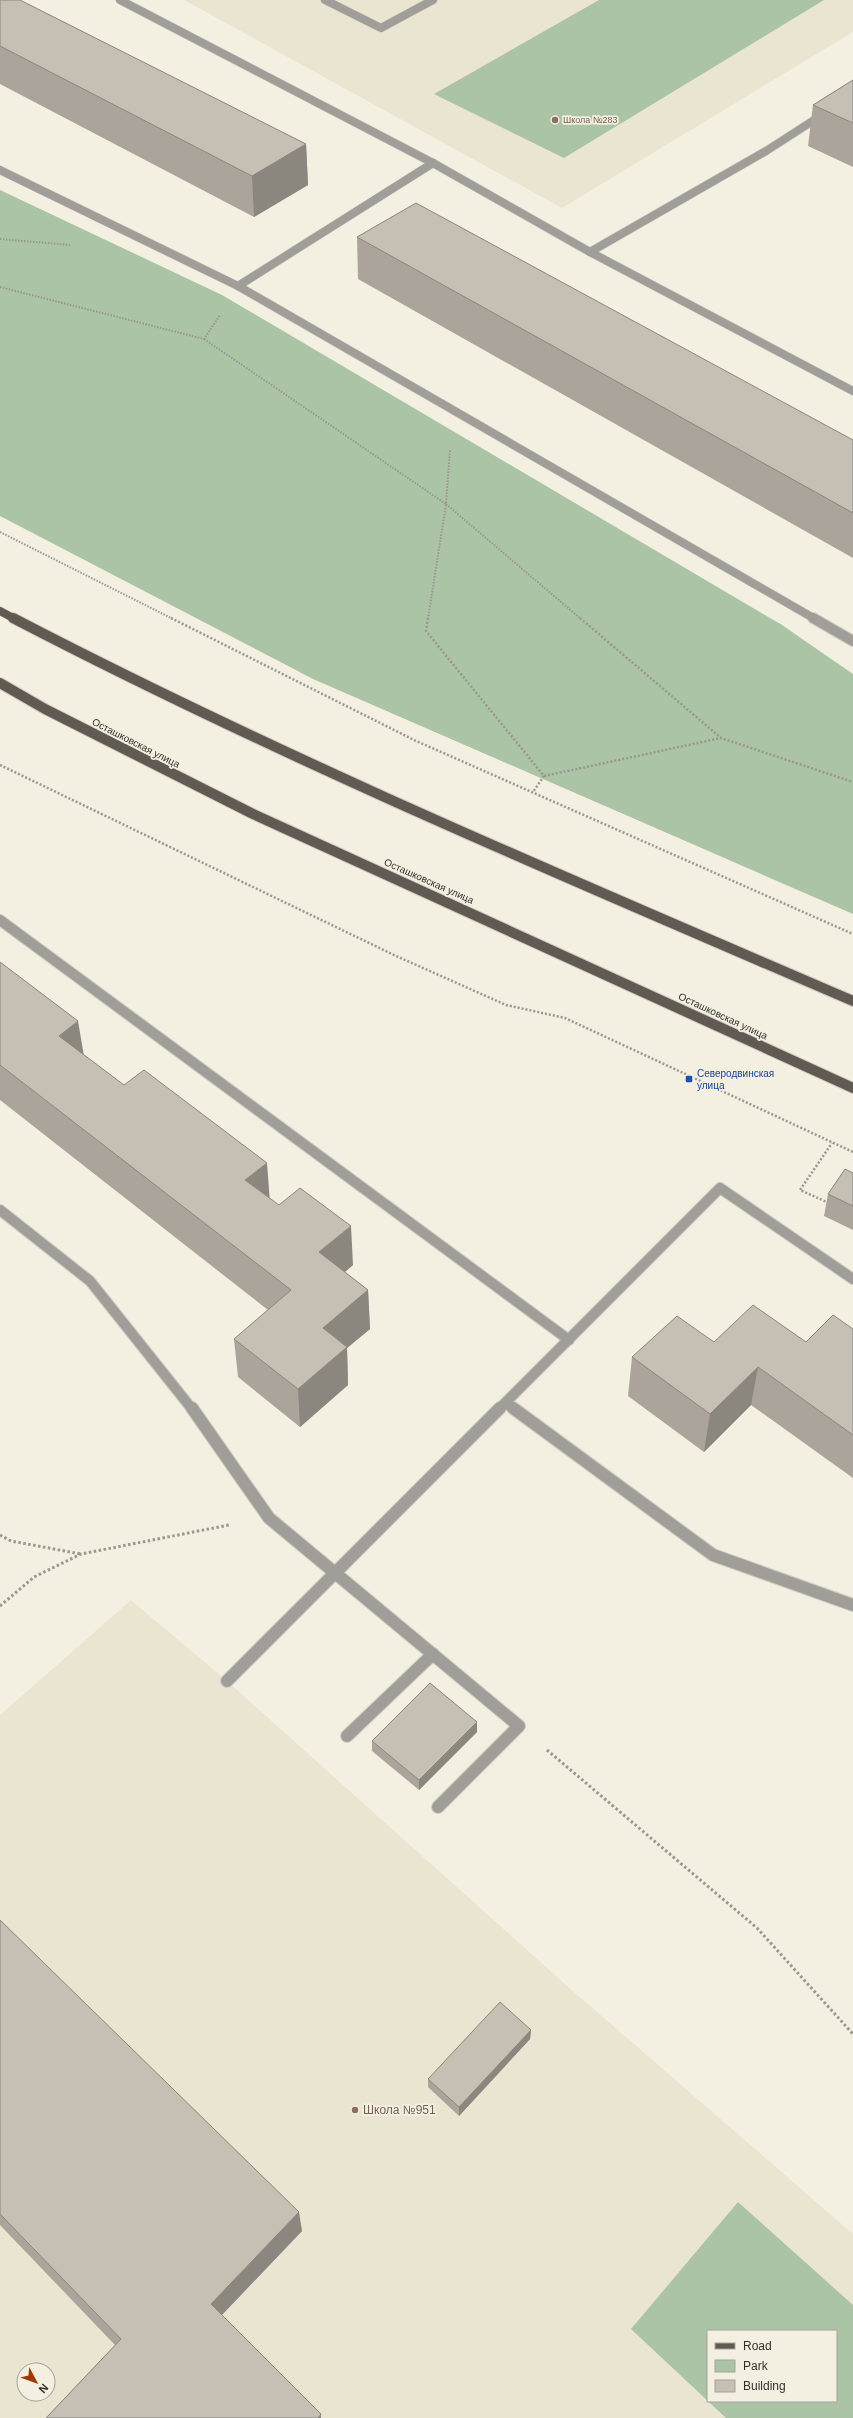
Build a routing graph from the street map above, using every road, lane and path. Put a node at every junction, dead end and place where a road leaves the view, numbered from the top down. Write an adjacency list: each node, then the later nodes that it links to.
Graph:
1 (120, 0): 5 (lane)
2 (325, 0): 3 (lane)
3 (433, 0)
4 (826, 113): 7 (lane)
5 (433, 163): 7 (lane); 8 (lane)
6 (0, 170): 8 (lane)
7 (590, 252): 11 (lane)
8 (238, 286): 10 (path); 12 (lane)
9 (0, 287): 10 (path)
10 (204, 339): 13 (path)
11 (853, 391)
12 (453, 410): 13 (path); 16 (lane)
13 (446, 504): 18 (path); 20 (path)
14 (0, 532): 22 (path)
15 (0, 611): 25 (main road)
16 (853, 641)
17 (0, 683): 26 (main road, Осташковская улица)
18 (721, 738): 20 (path); 21 (path)
19 (0, 765): 27 (path)
20 (544, 776): 22 (path)
21 (853, 782)
22 (533, 792): 24 (path)
23 (0, 920): 32 (lane)
24 (853, 934)
25 (853, 1001)
26 (853, 1088)
27 (832, 1143): 28 (path); 29 (path)
28 (853, 1152)
29 (832, 1204)
30 (0, 1210): 34 (lane)
31 (853, 1279): 32 (lane)
32 (569, 1340): 33 (lane)
33 (506, 1403): 37 (lane); 38 (lane)
34 (269, 1518): 36 (path); 37 (lane)
35 (0, 1535): 36 (path)
36 (81, 1554): 39 (path)
37 (335, 1573): 40 (lane); 41 (lane)
38 (853, 1604)
39 (0, 1606)
40 (433, 1654): 42 (lane); 43 (lane)
41 (227, 1681)
42 (519, 1726): 44 (lane); 45 (path)
43 (347, 1736)
44 (438, 1807)
45 (853, 2034)

